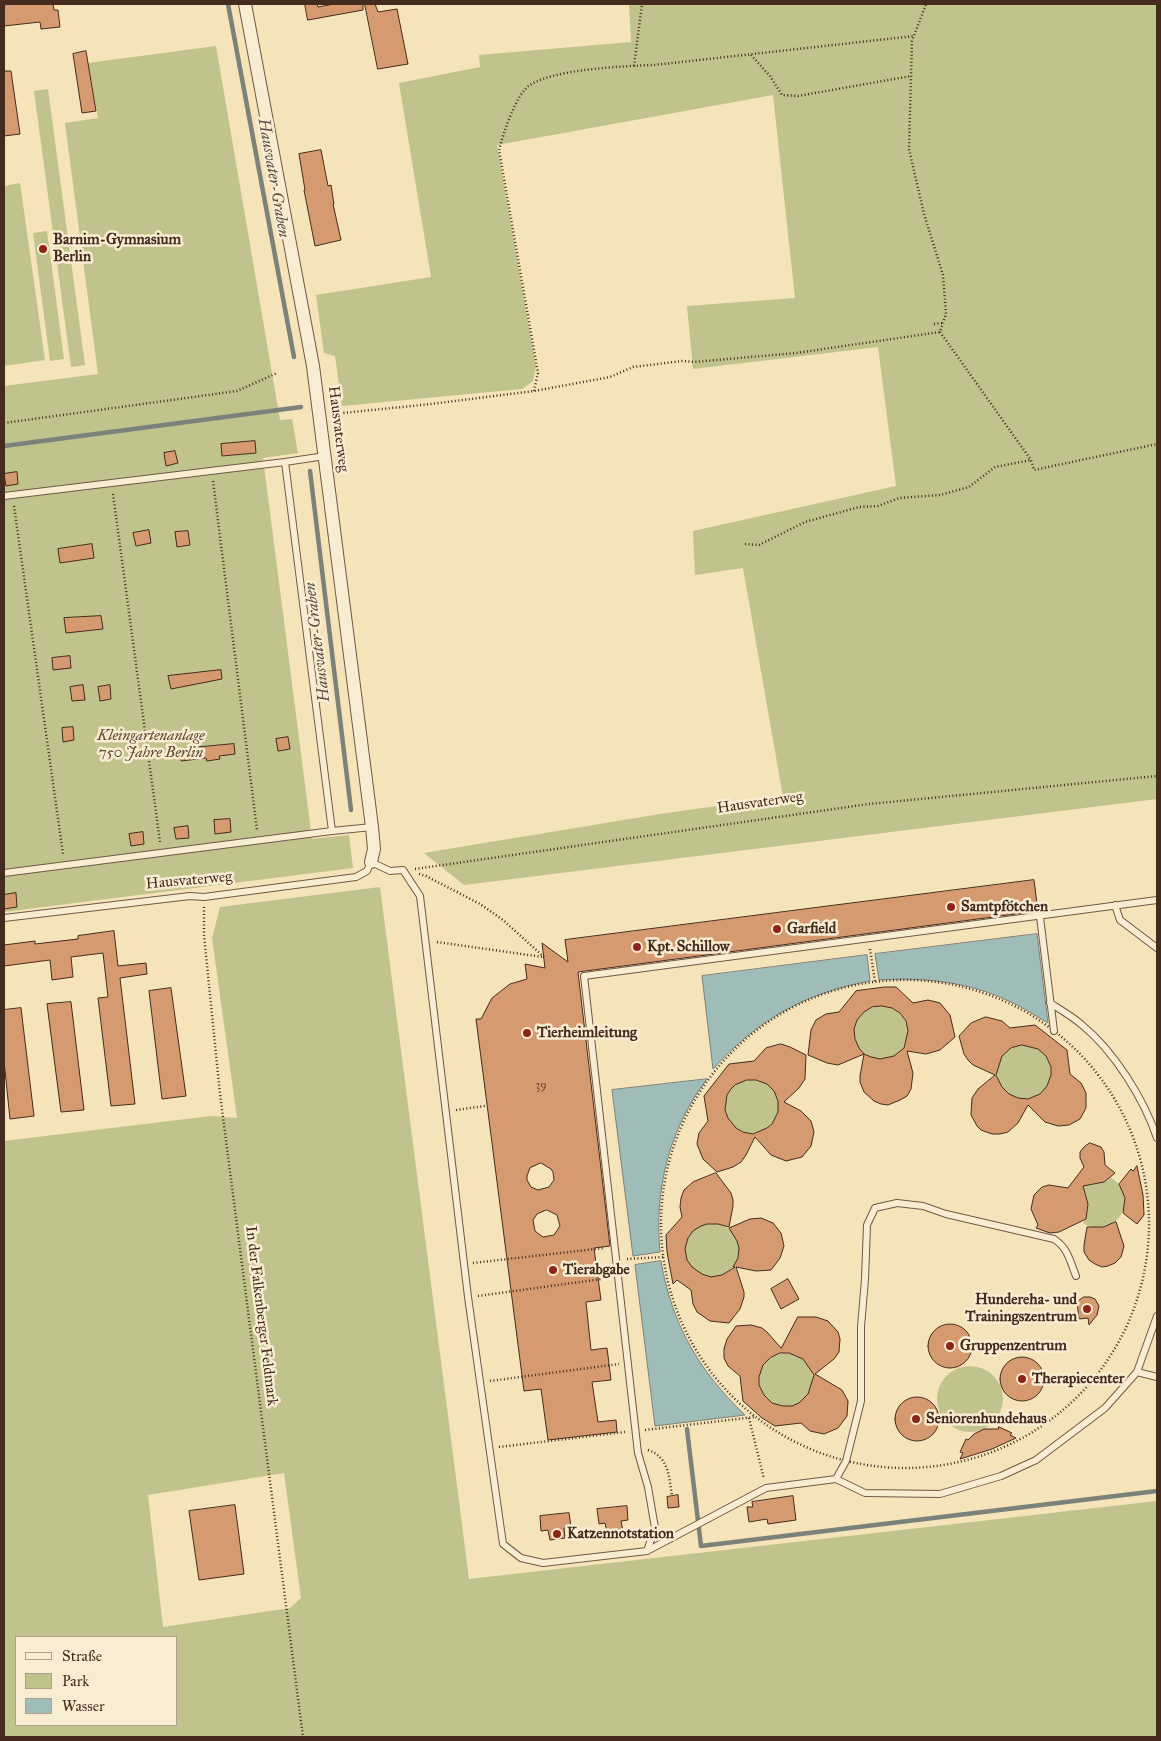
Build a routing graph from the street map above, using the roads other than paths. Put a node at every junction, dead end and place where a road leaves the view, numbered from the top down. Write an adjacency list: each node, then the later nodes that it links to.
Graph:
1 (245, 4): 2 (street, Hausvaterweg)
2 (325, 456): 3 (lane); 5 (street, Hausvaterweg)
3 (284, 462): 4 (lane); 6 (lane)
4 (4, 496)
5 (372, 827): 6 (lane); 7 (street, Hausvaterweg)
6 (332, 831): 8 (lane)
7 (371, 862): 12 (lane, Hausvaterweg); 22 (lane)
8 (4, 873)
9 (1157, 900): 10 (lane)
10 (1115, 905): 11 (lane); 13 (lane)
11 (1040, 916): 14 (lane); 22 (lane)
12 (4, 918)
13 (1157, 948)
14 (1050, 1003): 15 (lane); 16 (lane)
15 (1054, 1031)
16 (1157, 1138)
17 (1076, 1276): 21 (lane)
18 (1157, 1316): 19 (lane)
19 (1137, 1372): 20 (lane); 21 (lane)
20 (1157, 1377)
21 (836, 1479): 22 (lane)
22 (647, 1551)

